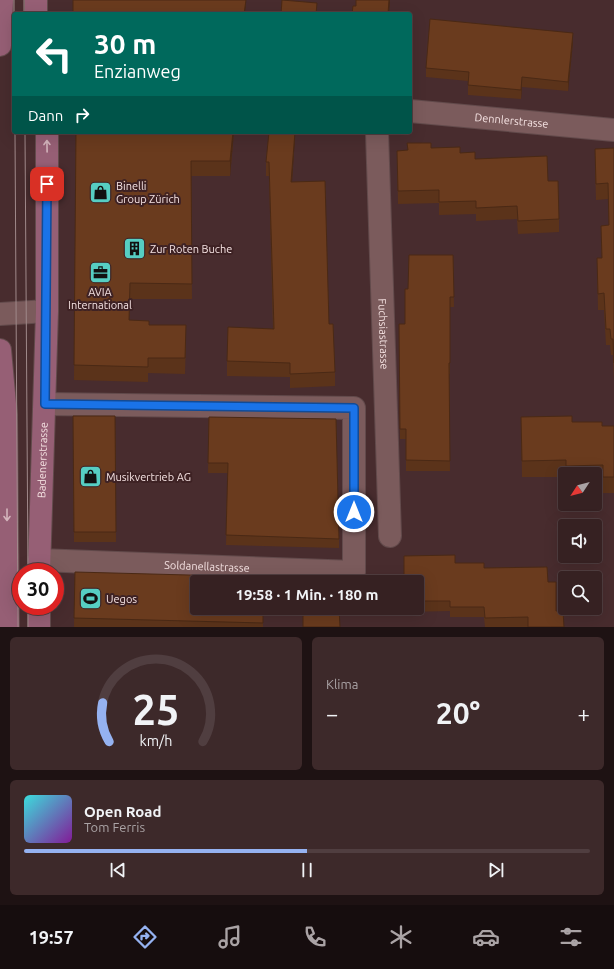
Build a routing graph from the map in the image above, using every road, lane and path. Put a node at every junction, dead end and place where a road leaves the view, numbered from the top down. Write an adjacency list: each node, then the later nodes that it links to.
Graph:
1 (2, 0): 4 (street)
2 (36, 0): 3 (street)
3 (36, 12)
4 (0, 45)
5 (412, 111): 6 (street, Dennlerstrasse)
6 (614, 130)
7 (47, 134): 9 (street, Badenerstrasse, one-way to 7)
8 (377, 134): 13 (street, Fuchsiastrasse)
9 (47, 311): 10 (street); 12 (street, Badenerstrasse)
10 (0, 314)
11 (0, 350): 17 (street, one-way to 17)
12 (45, 404): 14 (street, Badenerstrasse); 15 (street, Soldanellastrasse)
13 (390, 536)
14 (39, 563)
15 (64, 566)
16 (39, 615): 18 (street)
17 (8, 627)
18 (39, 627)

